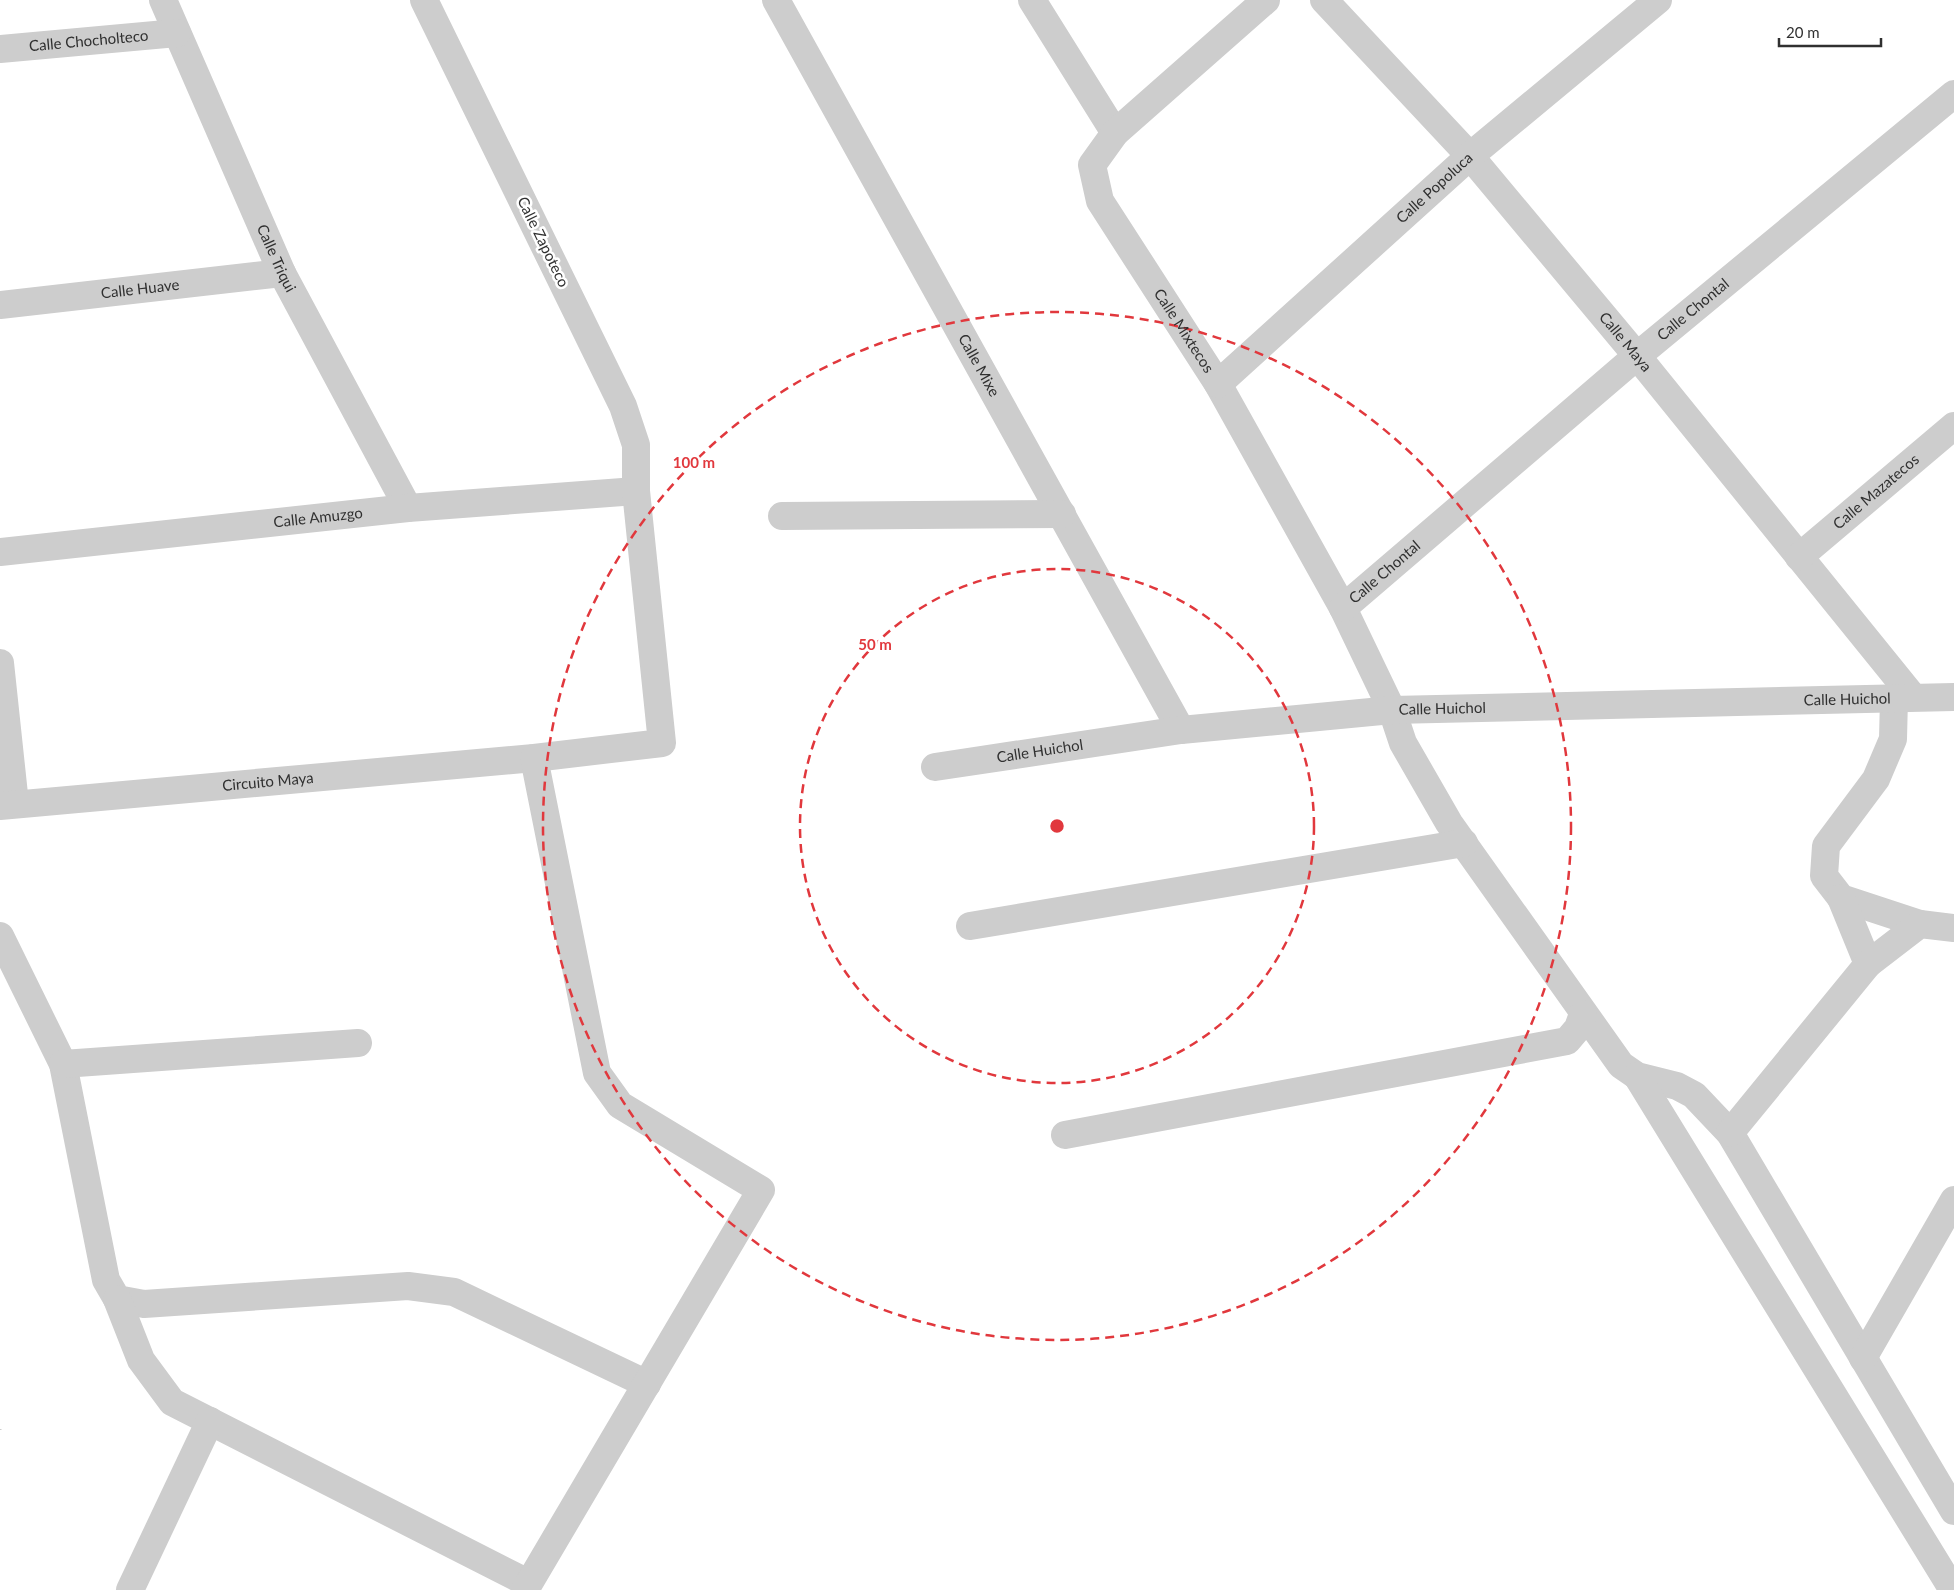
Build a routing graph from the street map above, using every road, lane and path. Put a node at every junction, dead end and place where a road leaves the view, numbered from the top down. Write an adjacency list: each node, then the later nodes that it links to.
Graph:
1 (163, 0): 8 (street, Calle Triqui)
2 (424, 0): 18 (street, Calle Zapoteco)
3 (776, 0): 20 (street, Calle Mixe)
4 (1032, 0): 11 (street)
5 (1266, 0): 11 (street, Calle Mixtecos)
6 (1324, 0): 12 (street, Calle Maya)
7 (1658, 0): 12 (street, Calle Popoluca)
8 (177, 33): 9 (street, Calle Chocholteco); 13 (street, Calle Triqui)
9 (0, 49)
10 (1954, 94): 15 (street, Calle Chontal)
11 (1116, 133): 16 (street, Calle Mixtecos)
12 (1470, 156): 15 (street, Calle Maya); 16 (street, Calle Popoluca)
13 (282, 273): 14 (street, Calle Huave); 19 (street, Calle Triqui)
14 (0, 305)
15 (1637, 356): 23 (street, Calle Maya); 24 (street, Calle Chontal)
16 (1218, 384): 24 (street, Calle Mixtecos)
17 (1954, 426): 23 (street, Calle Mazatecos)
18 (636, 491): 19 (street, Calle Amuzgo); 30 (street, Calle Zapoteco)
19 (408, 508): 22 (street, Calle Amuzgo)
20 (1062, 514): 21 (street); 29 (street, Calle Mixe)
21 (782, 516)
22 (0, 552)
23 (1799, 557): 26 (street, Calle Maya)
24 (1343, 608): 28 (street, Calle Mixtecos)
25 (0, 663): 32 (street)
26 (1903, 697): 27 (street, Calle Huichol); 28 (street, Calle Huichol); 34 (street)
27 (1954, 697)
28 (1392, 710): 29 (street, Calle Huichol); 33 (street, Calle Mixtecos)
29 (1181, 730): 31 (street, Calle Huichol)
30 (534, 758): 32 (street, Circuito Maya); 49 (street)
31 (935, 767)
32 (8, 805)
33 (1464, 843): 36 (street); 40 (street, Calle Mixtecos)
34 (1840, 898): 35 (street); 39 (street)
35 (1920, 924): 37 (street); 39 (street)
36 (970, 926)
37 (1954, 928)
38 (0, 936): 42 (street)
39 (1868, 964): 44 (street)
40 (1583, 1014): 43 (street, Calle Mixtecos); 45 (street)
41 (358, 1043): 42 (street)
42 (63, 1064): 47 (street)
43 (1637, 1076): 44 (street); 54 (street)
44 (1730, 1133): 48 (street)
45 (1065, 1135)
46 (1954, 1200): 48 (street)
47 (117, 1299): 49 (street); 50 (street)
48 (1863, 1358): 51 (street)
49 (647, 1384): 52 (street)
50 (210, 1421): 52 (street); 53 (street)
51 (1954, 1511)
52 (526, 1587)
53 (130, 1590)
54 (1953, 1590)

